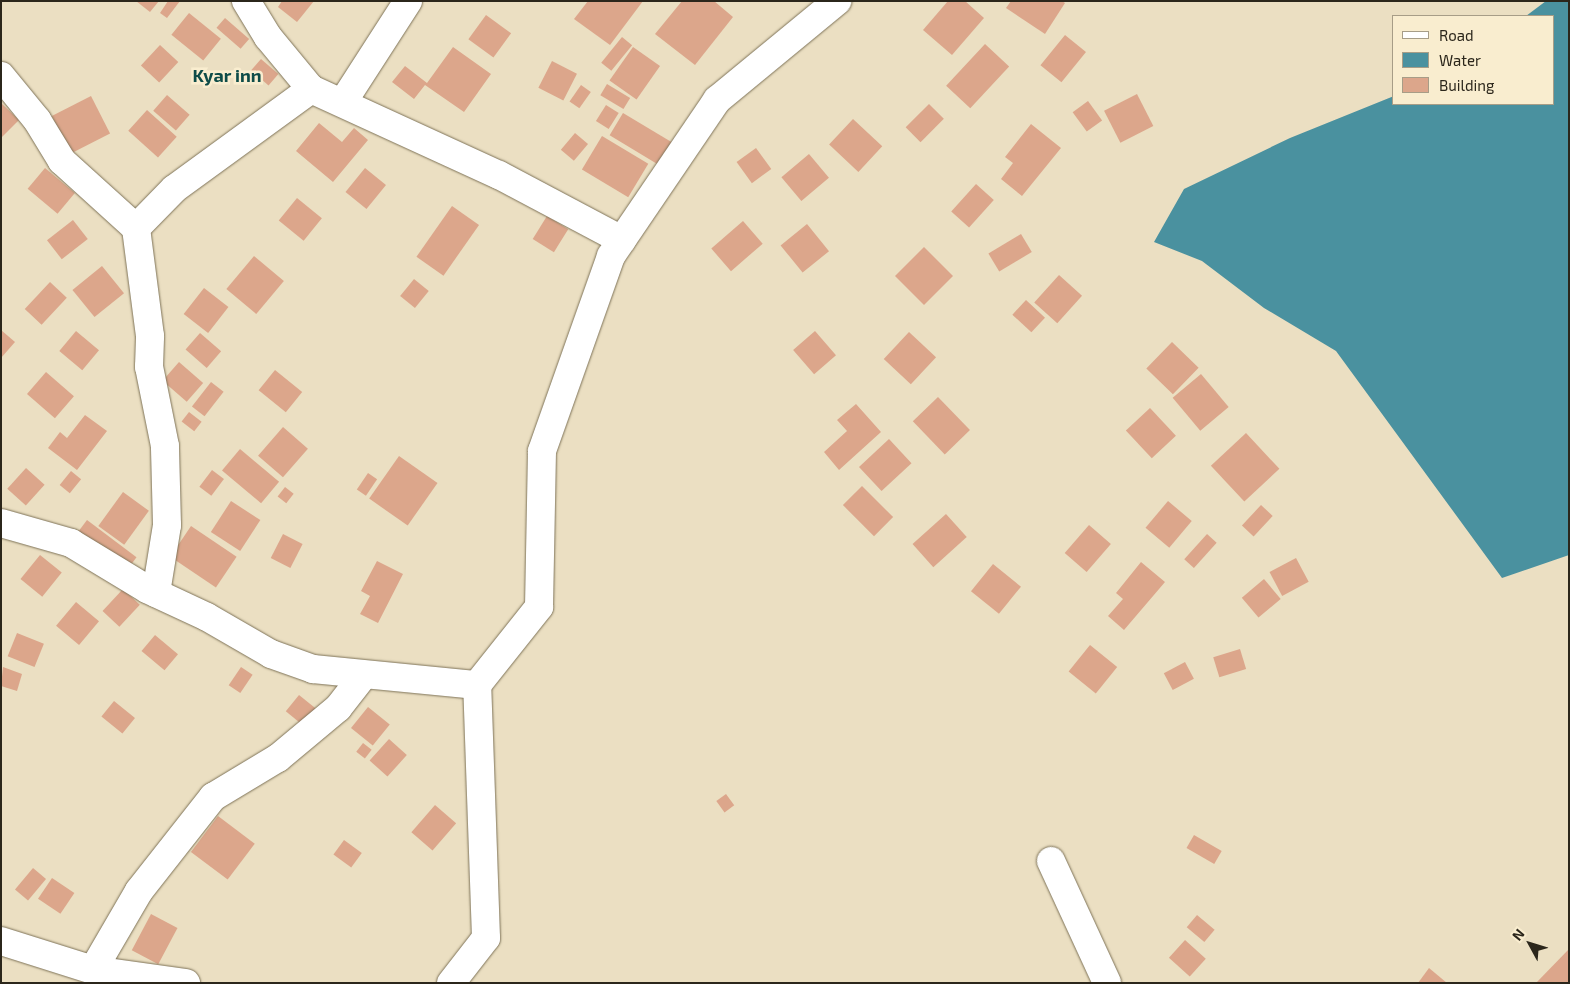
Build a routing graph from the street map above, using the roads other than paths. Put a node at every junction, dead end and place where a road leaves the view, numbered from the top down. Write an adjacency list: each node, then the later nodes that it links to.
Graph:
1 (246, 1): 5 (street)
2 (408, 1): 6 (street)
3 (837, 1): 8 (street)
4 (1, 76): 7 (street)
5 (311, 89): 6 (street); 7 (street)
6 (343, 102): 8 (street)
7 (136, 228): 10 (street)
8 (622, 240): 12 (street)
9 (1, 523): 10 (street)
10 (156, 593): 11 (street)
11 (363, 676): 12 (street); 15 (street)
12 (477, 685): 17 (street)
13 (1051, 861): 18 (street)
14 (1, 941): 15 (street)
15 (93, 970): 16 (street)
16 (186, 983)
17 (451, 983)
18 (1107, 983)

